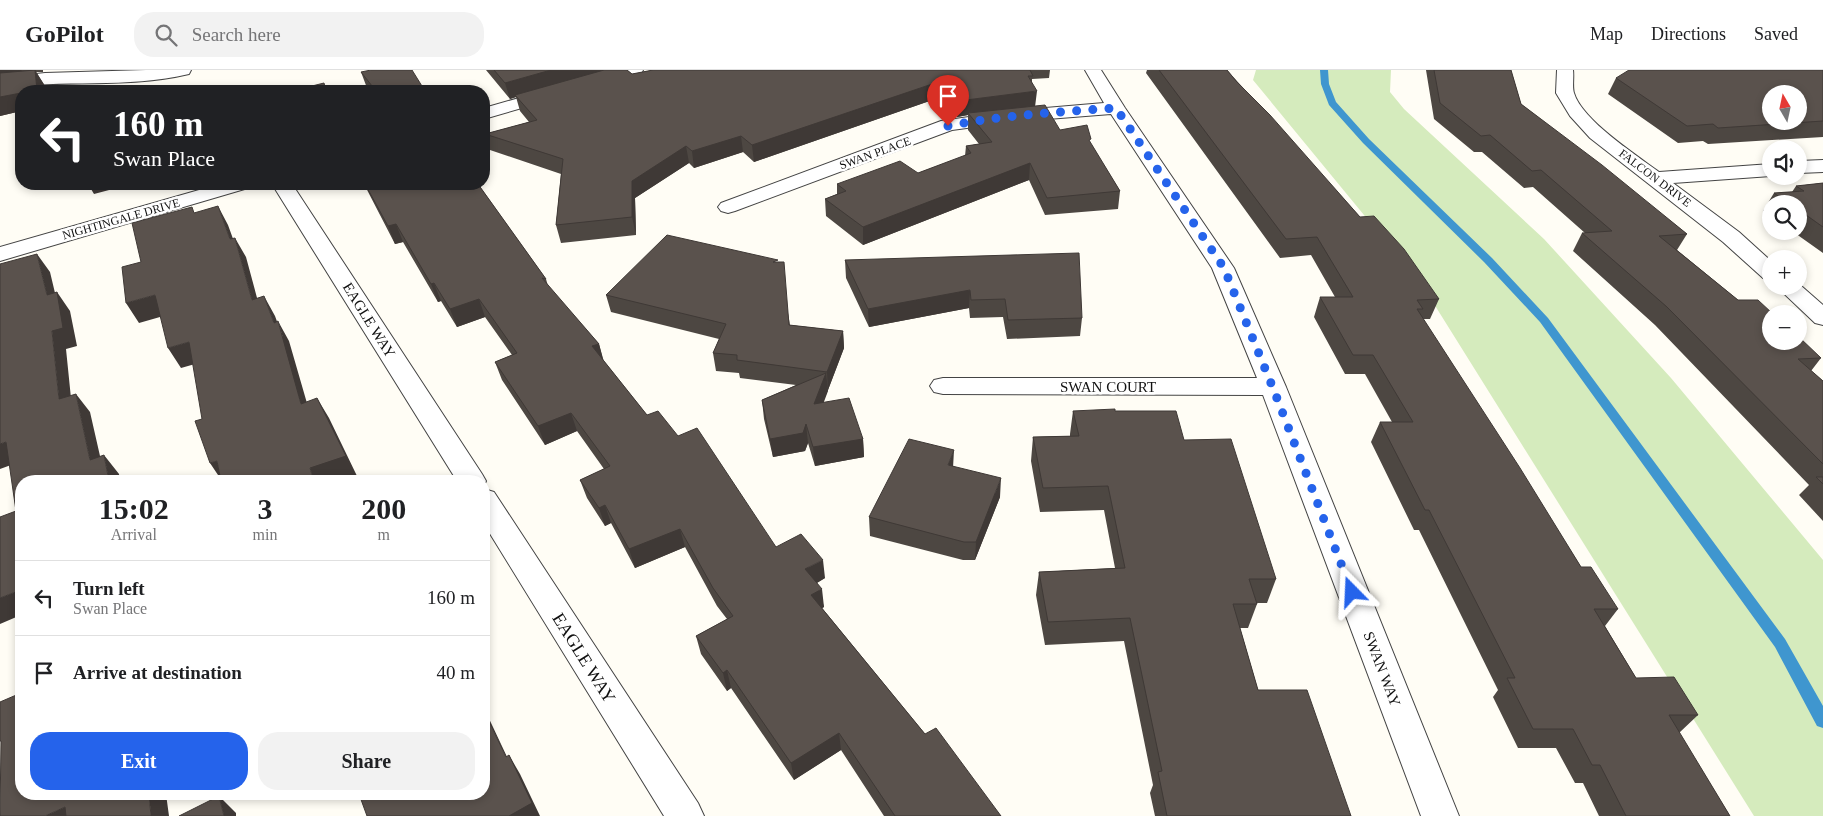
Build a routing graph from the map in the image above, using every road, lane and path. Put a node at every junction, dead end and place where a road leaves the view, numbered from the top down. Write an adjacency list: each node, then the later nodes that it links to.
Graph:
1 (183, 70): 5 (street)
2 (635, 70): 8 (street)
3 (1093, 70): 7 (street, SWAN WAY)
4 (1565, 70): 12 (street, FALCON DRIVE)
5 (52, 74): 6 (street)
6 (0, 83)
7 (1116, 108): 15 (street, SWAN PLACE); 21 (street, SWAN WAY)
8 (490, 112)
9 (1823, 166): 10 (street)
10 (1807, 167)
11 (1762, 171): 12 (street)
12 (1657, 178): 17 (street, FALCON DRIVE)
13 (220, 190): 16 (street, NIGHTINGALE DRIVE)
14 (286, 190): 22 (street, EAGLE WAY)
15 (728, 207)
16 (0, 254)
17 (1762, 264)
18 (1797, 295): 19 (street)
19 (1823, 318)
20 (943, 386): 21 (street, SWAN COURT)
21 (1273, 388): 25 (street, SWAN WAY)
22 (468, 475)
23 (490, 509): 24 (street, EAGLE WAY)
24 (685, 816)
25 (1440, 816)

